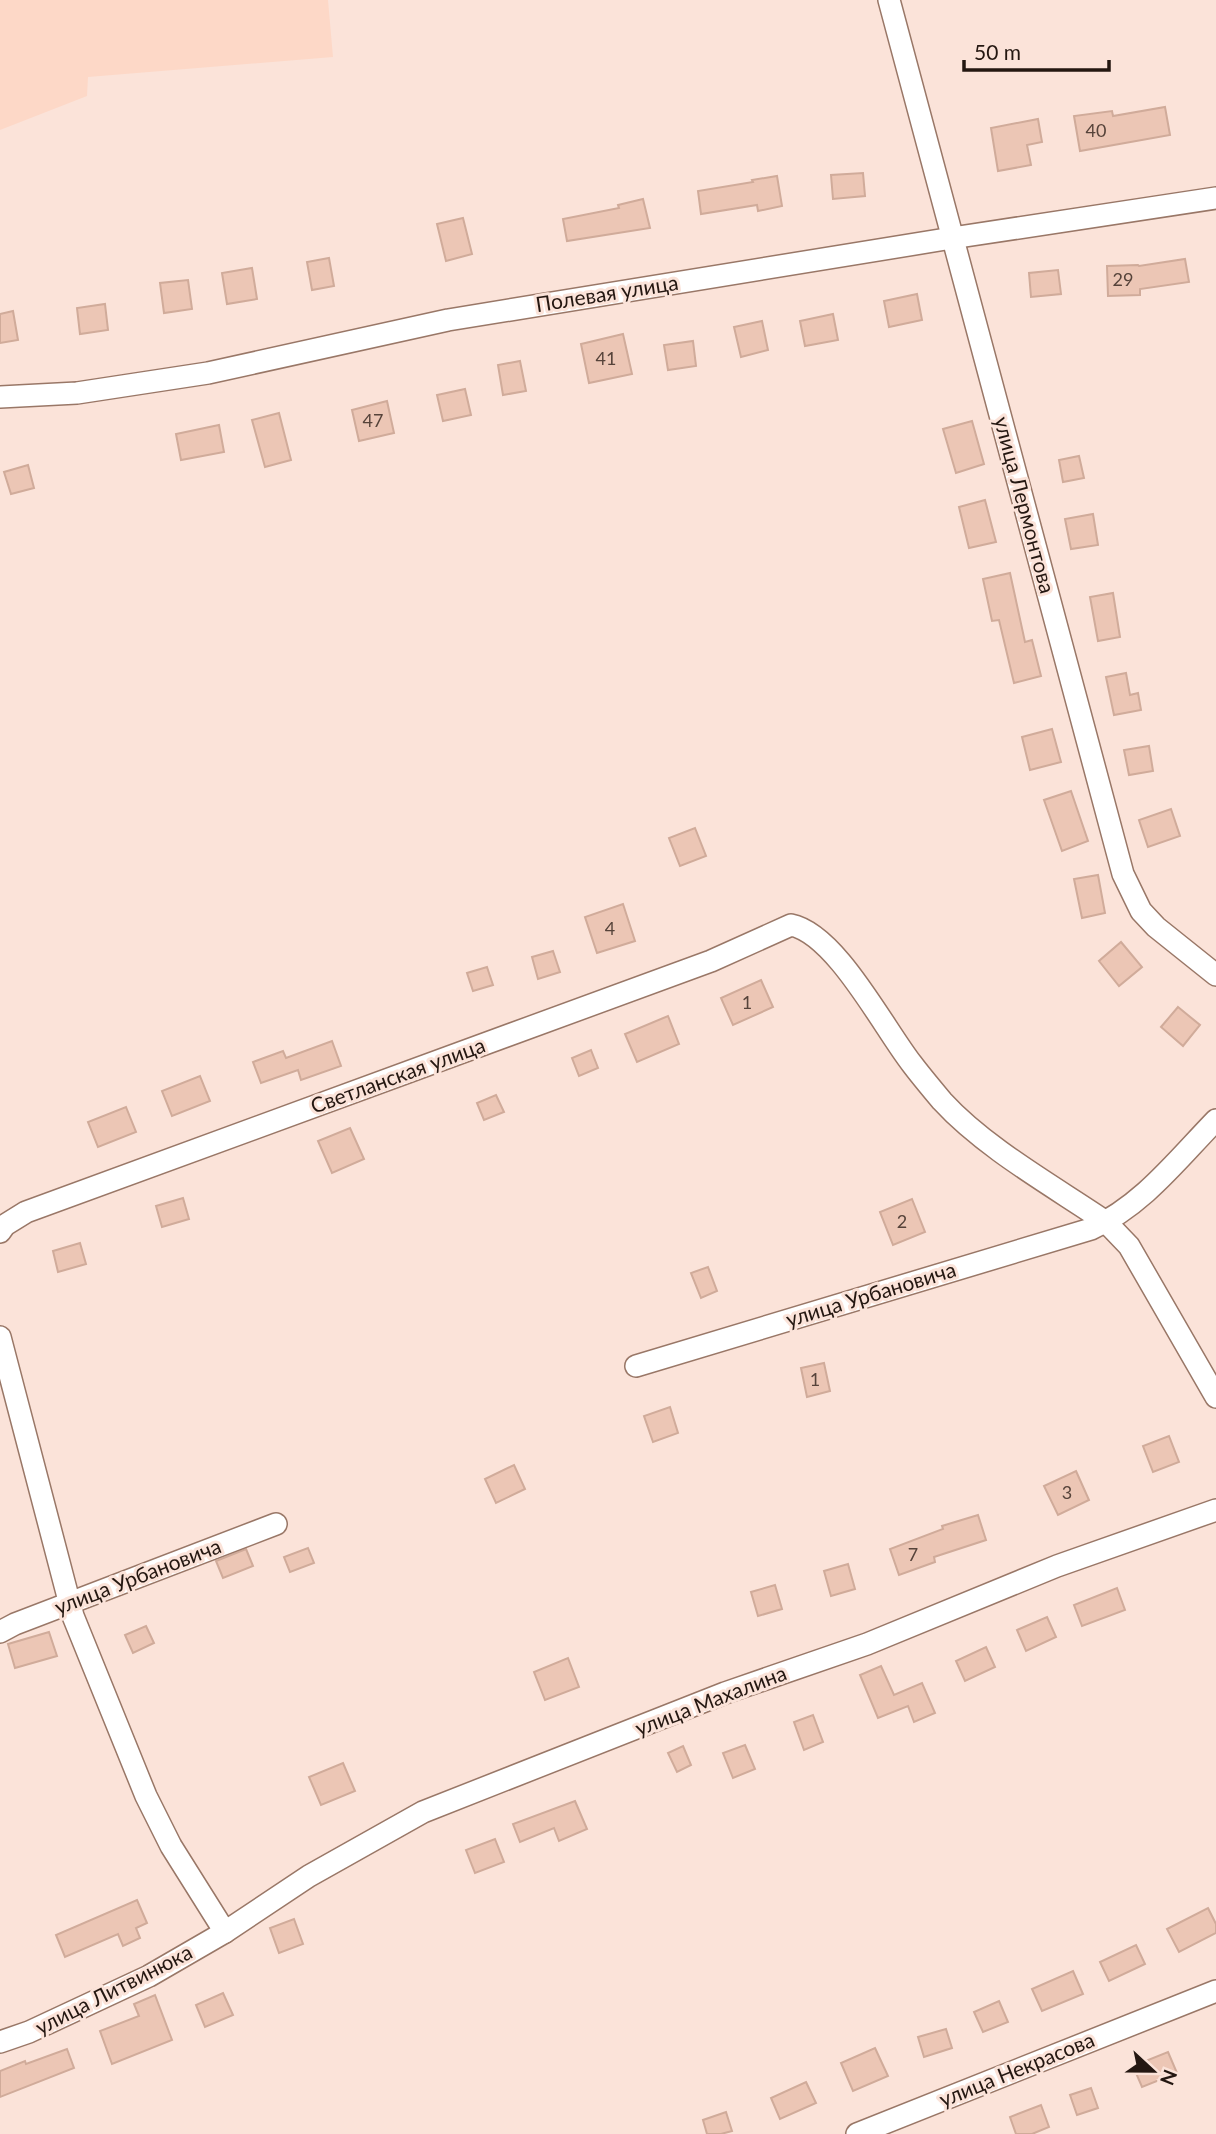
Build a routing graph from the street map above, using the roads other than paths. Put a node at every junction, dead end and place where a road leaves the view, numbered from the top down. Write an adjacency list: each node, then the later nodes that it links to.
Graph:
1 (889, 0): 3 (street, улица Лермонтова)
2 (1216, 198): 3 (street, Полевая улица)
3 (952, 238): 4 (street, Полевая улица); 5 (street, улица Лермонтова)
4 (0, 397)
5 (1216, 975)
6 (1216, 1120): 7 (street, улица Урбановича)
7 (1106, 1222): 8 (street, Светланская улица); 10 (street, улица Урбановича); 11 (street)
8 (0, 1232)
9 (0, 1337): 14 (street)
10 (636, 1366)
11 (1216, 1396)
12 (1216, 1510): 16 (street, улица Махалина)
13 (276, 1524): 14 (street, улица Урбановича)
14 (70, 1604): 15 (street, улица Урбановича); 16 (street)
15 (0, 1632)
16 (225, 1932): 18 (street, улица Литвинюка)
17 (1216, 1991): 19 (street, улица Некрасова)
18 (0, 2042)
19 (857, 2134)

